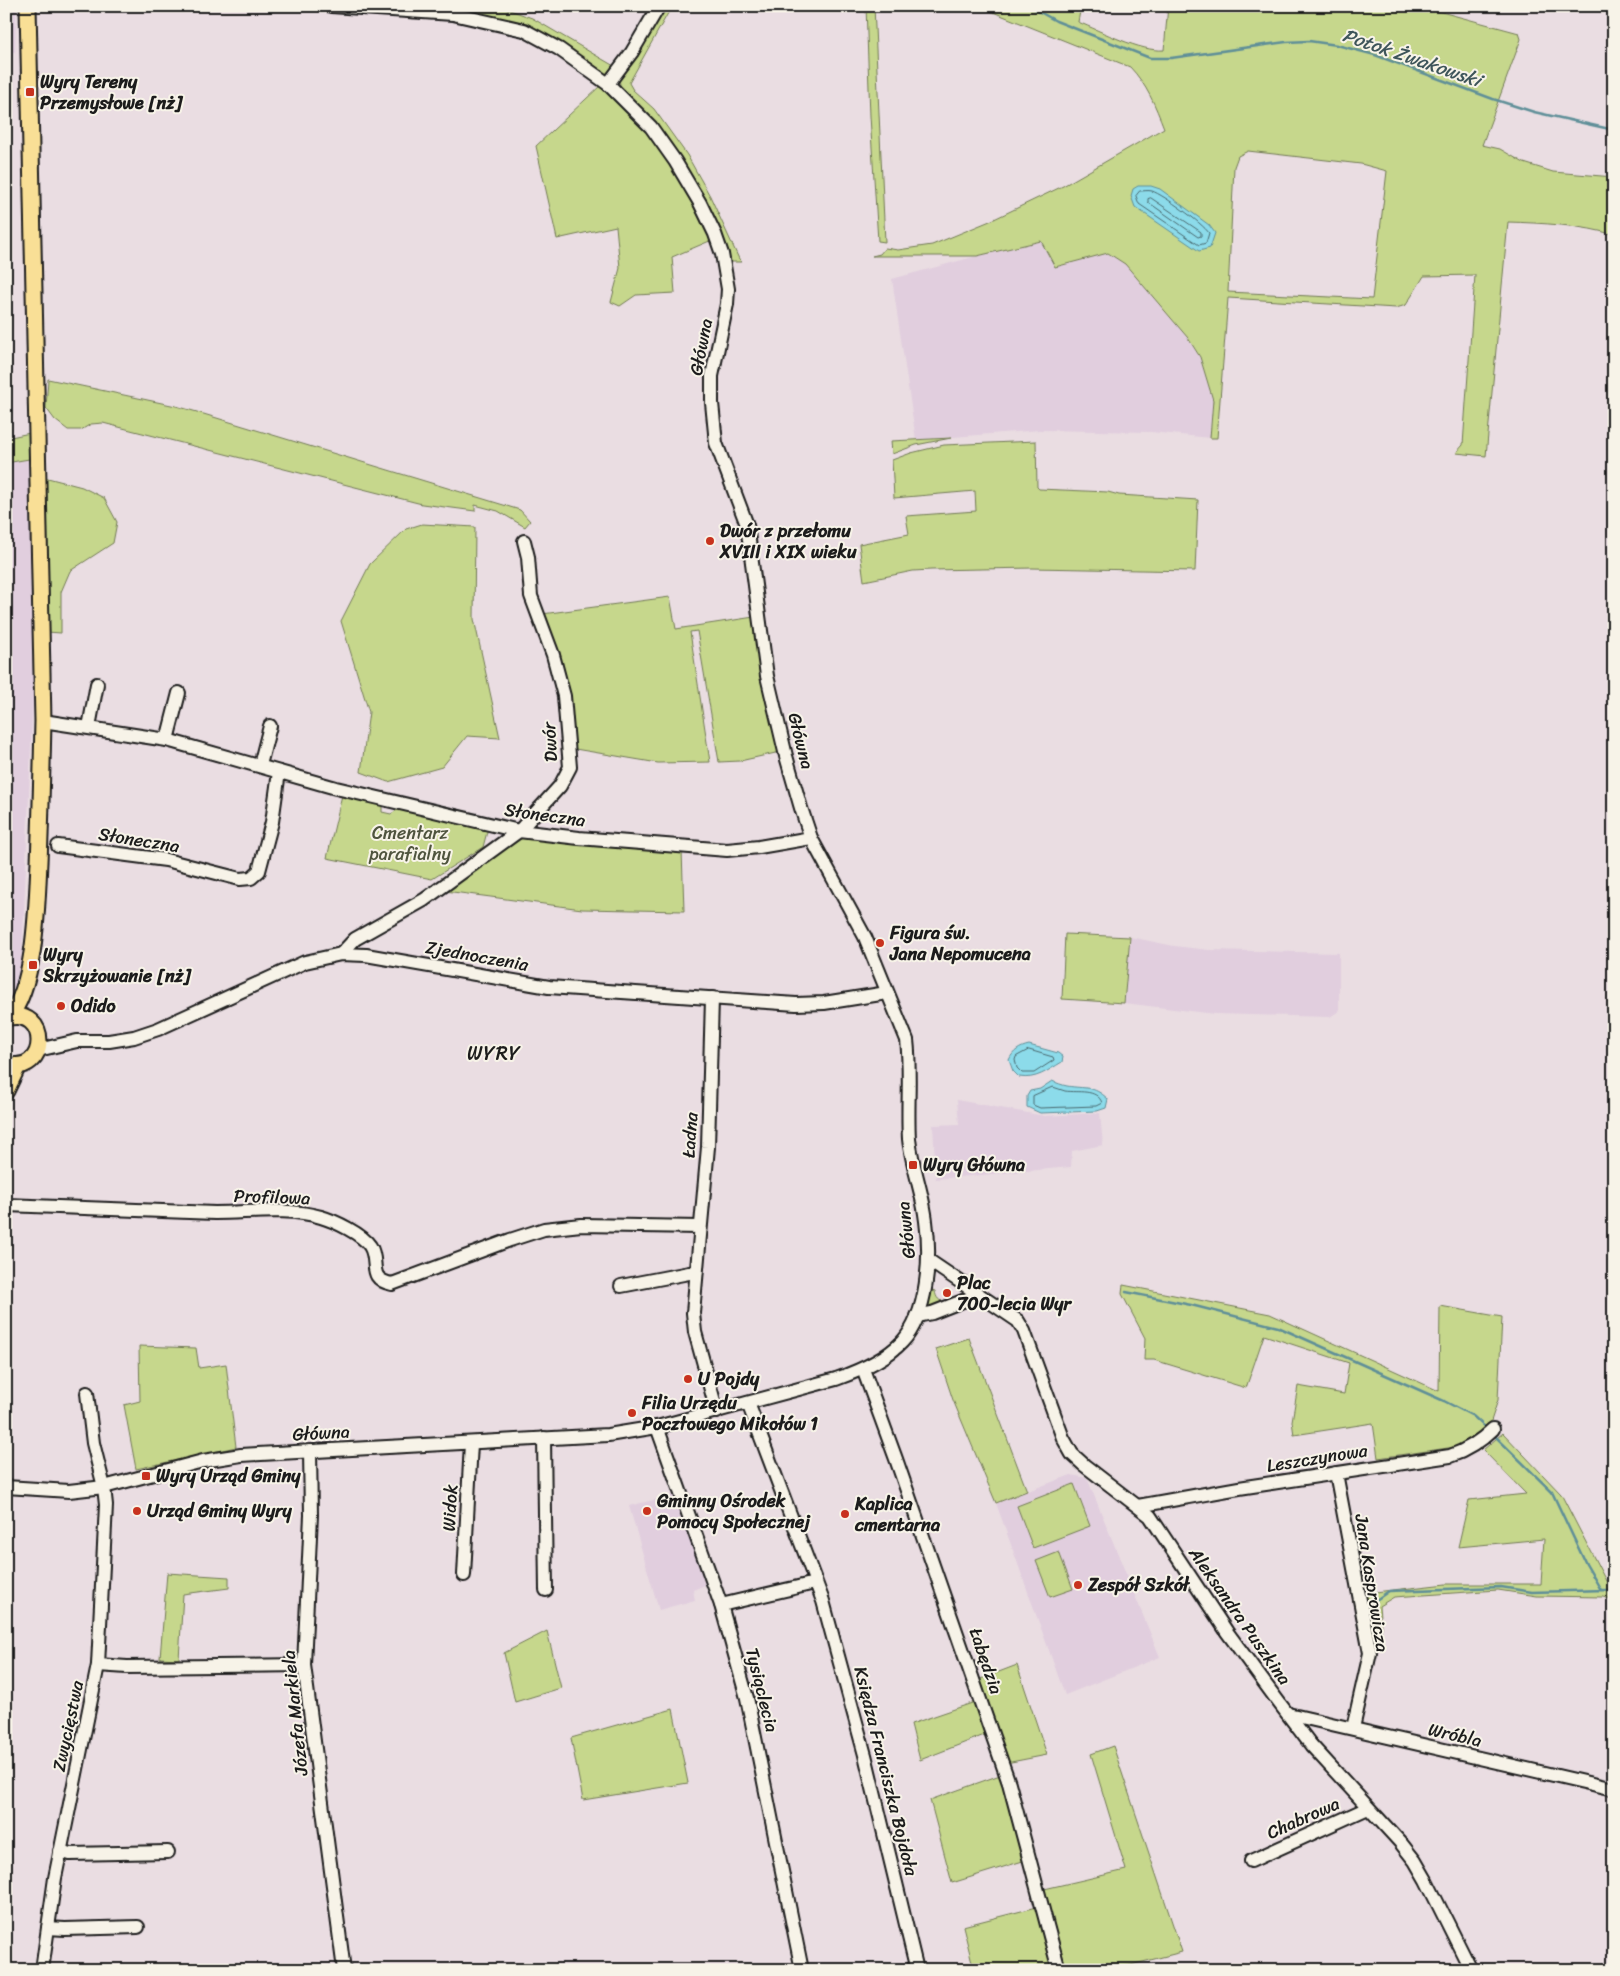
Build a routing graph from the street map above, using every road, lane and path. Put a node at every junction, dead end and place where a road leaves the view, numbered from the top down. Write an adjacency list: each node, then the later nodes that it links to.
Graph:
1 (28, 6): 8 (main road)
2 (331, 6): 4 (street, Główna)
3 (659, 6): 4 (street)
4 (608, 84): 15 (street, Główna)
5 (524, 541): 14 (street, Dwór)
6 (97, 684): 10 (street)
7 (179, 693): 11 (street)
8 (43, 721): 10 (street, Słoneczna); 18 (main road)
9 (270, 726): 12 (street)
10 (90, 727): 11 (street, Słoneczna)
11 (167, 740): 12 (street, Słoneczna)
12 (260, 766): 13 (street, Słoneczna)
13 (280, 772): 14 (street, Słoneczna); 16 (street, Słoneczna)
14 (519, 831): 15 (street, Słoneczna); 17 (street, Dwór)
15 (811, 838): 19 (street, Główna)
16 (58, 846)
17 (341, 954): 20 (street, Zjednoczenia); 23 (street, Zjednoczenia)
18 (25, 984): 21 (main road); 22 (main road)
19 (887, 993): 20 (street, Zjednoczenia); 29 (street, Główna)
20 (712, 998): 28 (street, Ładna)
21 (8, 1018): 22 (main road)
22 (34, 1027): 23 (street, Zjednoczenia); 24 (main road)
23 (77, 1041): 24 (street, Zjednoczenia)
24 (38, 1050): 25 (main road)
25 (12, 1065): 26 (main road)
26 (6, 1091)
27 (6, 1205): 28 (street, Profilowa)
28 (700, 1227): 30 (street, Ładna)
29 (928, 1260): 32 (street, Aleksandra Puszkina); 33 (street, Główna)
30 (695, 1273): 31 (street); 37 (street, Ładna)
31 (621, 1286)
32 (978, 1295): 33 (street); 46 (street, Aleksandra Puszkina)
33 (917, 1316): 34 (street, Główna)
34 (863, 1369): 36 (street, Główna); 66 (street, Łabędzia)
35 (87, 1392): 45 (street)
36 (748, 1403): 37 (street, Główna); 48 (street, Księdza Franciszka Bojdoła)
37 (717, 1412): 38 (street, Główna)
38 (657, 1427): 40 (street, Główna); 50 (street, Tysiąclecia)
39 (1493, 1429): 43 (street, Leszczynowa)
40 (544, 1438): 41 (street, Główna); 49 (street)
41 (471, 1443): 42 (street, Główna); 47 (street, Widok)
42 (310, 1451): 45 (street, Główna); 52 (street, Józefa Markiela)
43 (1336, 1473): 46 (street, Leszczynowa); 54 (street, Jana Kasprowicza)
44 (6, 1487): 45 (street, Główna)
45 (104, 1487): 51 (street, Zwycięstwa)
46 (1138, 1506): 53 (street, Aleksandra Puszkina)
47 (464, 1575)
48 (815, 1583): 50 (street); 65 (street, Księdza Franciszka Bojdoła)
49 (546, 1590)
50 (721, 1605): 64 (street, Tysiąclecia)
51 (98, 1665): 52 (street); 57 (street, Zwycięstwa)
52 (304, 1665): 63 (street, Józefa Markiela)
53 (1288, 1714): 54 (street, Wróbla); 56 (street, Aleksandra Puszkina)
54 (1353, 1728): 55 (street, Wróbla)
55 (1614, 1789)
56 (1368, 1808): 59 (street, Chabrowa); 67 (street, Aleksandra Puszkina)
57 (60, 1852): 58 (street); 61 (street, Zwycięstwa)
58 (168, 1852)
59 (1251, 1861)
60 (138, 1927): 61 (street)
61 (48, 1928): 62 (street, Zwycięstwa)
62 (42, 1970)
63 (344, 1970)
64 (802, 1970)
65 (917, 1970)
66 (1059, 1970)
67 (1471, 1970)

